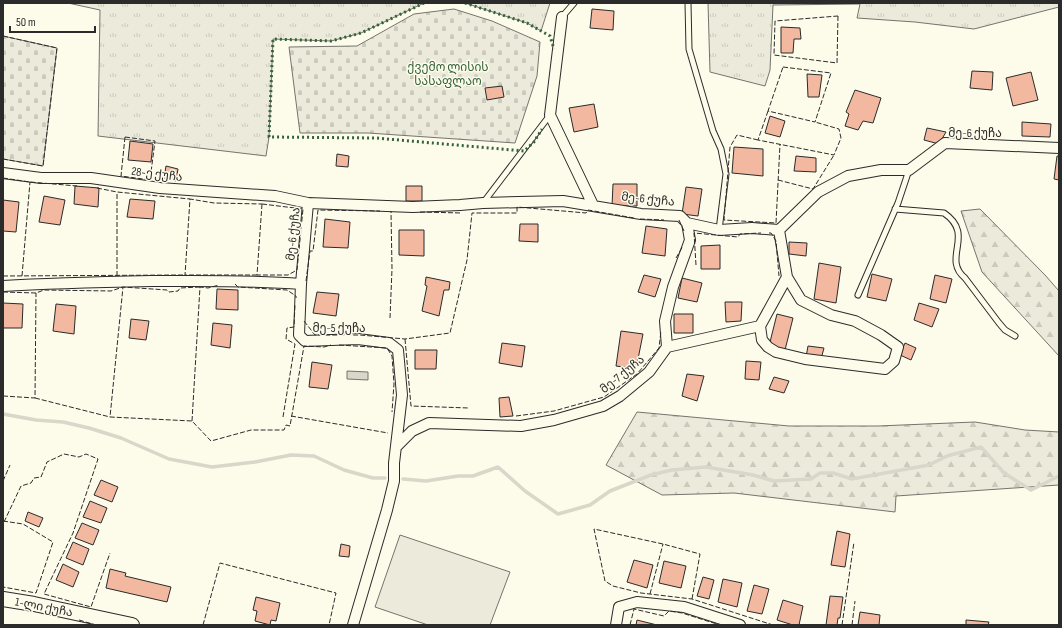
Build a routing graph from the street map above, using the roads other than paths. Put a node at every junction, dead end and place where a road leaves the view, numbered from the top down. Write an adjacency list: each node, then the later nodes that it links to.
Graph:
1 (574, 3): 3 (lane)
2 (688, 3): 13 (lane)
3 (562, 17): 4 (street)
4 (550, 115): 8 (lane); 10 (street)
5 (1059, 148): 6 (street, მე-6 ქუჩა)
6 (909, 170): 11 (lane); 14 (street)
7 (3, 173): 9 (street, 28-ე ქუჩა)
8 (483, 202): 9 (street, მე-6 ქუჩა); 10 (street, მე-6 ქუჩა)
9 (308, 203): 16 (street, მე-6 ქუჩა)
10 (593, 205): 12 (street, მე-6 ქუჩა)
11 (895, 209): 18 (lane); 20 (lane)
12 (688, 223): 13 (street, მე-6 ქუჩა); 21 (street)
13 (719, 230): 14 (street, მე-6 ქუჩა)
14 (779, 230): 15 (street)
15 (787, 277): 19 (street); 19 (street)
16 (300, 284): 17 (street); 22 (street, მე-5 ქუჩა)
17 (3, 286)
18 (858, 295)
19 (760, 326): 21 (street)
20 (1015, 336)
21 (667, 347): 22 (street, მე-7 ქუჩა)
22 (396, 447): 25 (street, მე-5 ქუჩა)
23 (3, 599): 24 (main road, 1-ლი ქუჩა)
24 (132, 625)
25 (353, 625)
26 (616, 625): 27 (street)
27 (740, 625)

